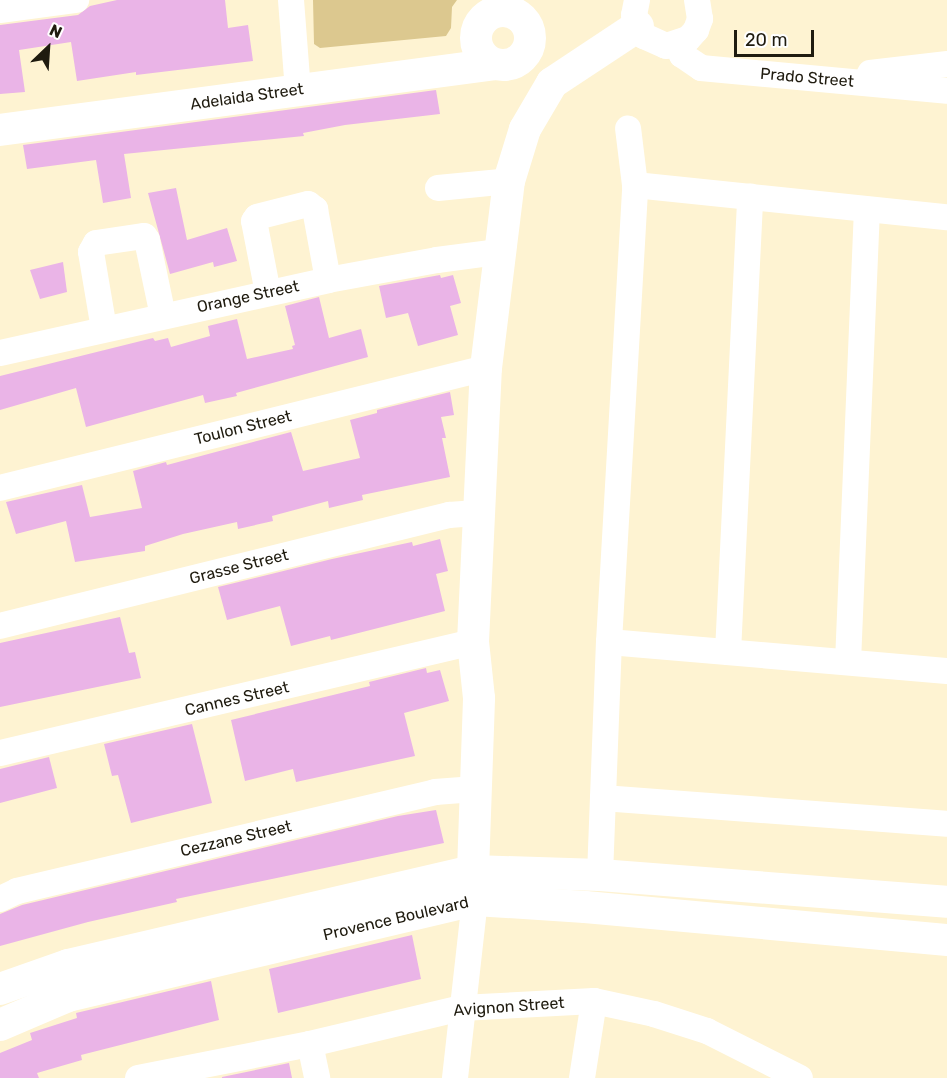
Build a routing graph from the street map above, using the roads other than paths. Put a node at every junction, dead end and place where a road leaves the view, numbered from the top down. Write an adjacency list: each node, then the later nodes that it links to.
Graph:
1 (76, 0): 5 (street)
2 (291, 0): 12 (street)
3 (697, 0): 7 (street)
4 (518, 8): 8 (street); 8 (street)
5 (0, 10)
6 (638, 13): 7 (street); 11 (street)
7 (677, 44): 10 (street, Prado Street)
8 (507, 61): 11 (street); 12 (street, Adelaida Street)
9 (947, 64): 10 (street)
10 (825, 79): 13 (street, Prado Street)
11 (552, 82): 16 (street)
12 (298, 90): 15 (street, Adelaida Street)
13 (947, 92)
14 (628, 128): 17 (street)
15 (0, 130)
16 (509, 181): 18 (street); 22 (street)
17 (635, 185): 19 (street); 33 (street)
18 (438, 188)
19 (750, 197): 20 (street); 34 (street)
20 (867, 208): 21 (street); 35 (street)
21 (947, 217)
22 (498, 252): 23 (street, Orange Street); 28 (street)
23 (328, 280): 24 (street, Orange Street); 24 (street)
24 (268, 293): 25 (street, Orange Street)
25 (163, 316): 26 (street, Orange Street); 26 (street)
26 (104, 329): 27 (street, Orange Street)
27 (1, 347)
28 (486, 368): 29 (street, Toulon Street); 30 (street)
29 (0, 488)
30 (480, 513): 31 (street, Grasse Street); 32 (street)
31 (0, 626)
32 (473, 642): 37 (street, Cannes Street); 38 (street)
33 (609, 642): 34 (street); 39 (street)
34 (728, 652): 35 (street)
35 (848, 662): 36 (street)
36 (947, 671)
37 (0, 753)
38 (475, 789): 42 (street); 43 (street, Cezzane Street)
39 (603, 798): 40 (street); 41 (street)
40 (947, 824)
41 (600, 875): 42 (street, Provence Boulevard); 44 (street, Provence Boulevard)
42 (474, 886): 45 (street, Provence Boulevard); 46 (street, Provence Boulevard); 48 (street); 49 (street, Provence Boulevard)
43 (0, 898)
44 (947, 902)
45 (947, 940)
46 (0, 989)
47 (594, 1001): 48 (street, Avignon Street); 55 (street); 56 (street, Avignon Street)
48 (461, 1008): 50 (street, Avignon Street); 54 (street)
49 (0, 1025)
50 (310, 1044): 51 (street, Avignon Street); 53 (street)
51 (174, 1074): 52 (street, Avignon Street)
52 (138, 1078)
53 (317, 1078)
54 (455, 1078)
55 (582, 1078)
56 (800, 1078)

